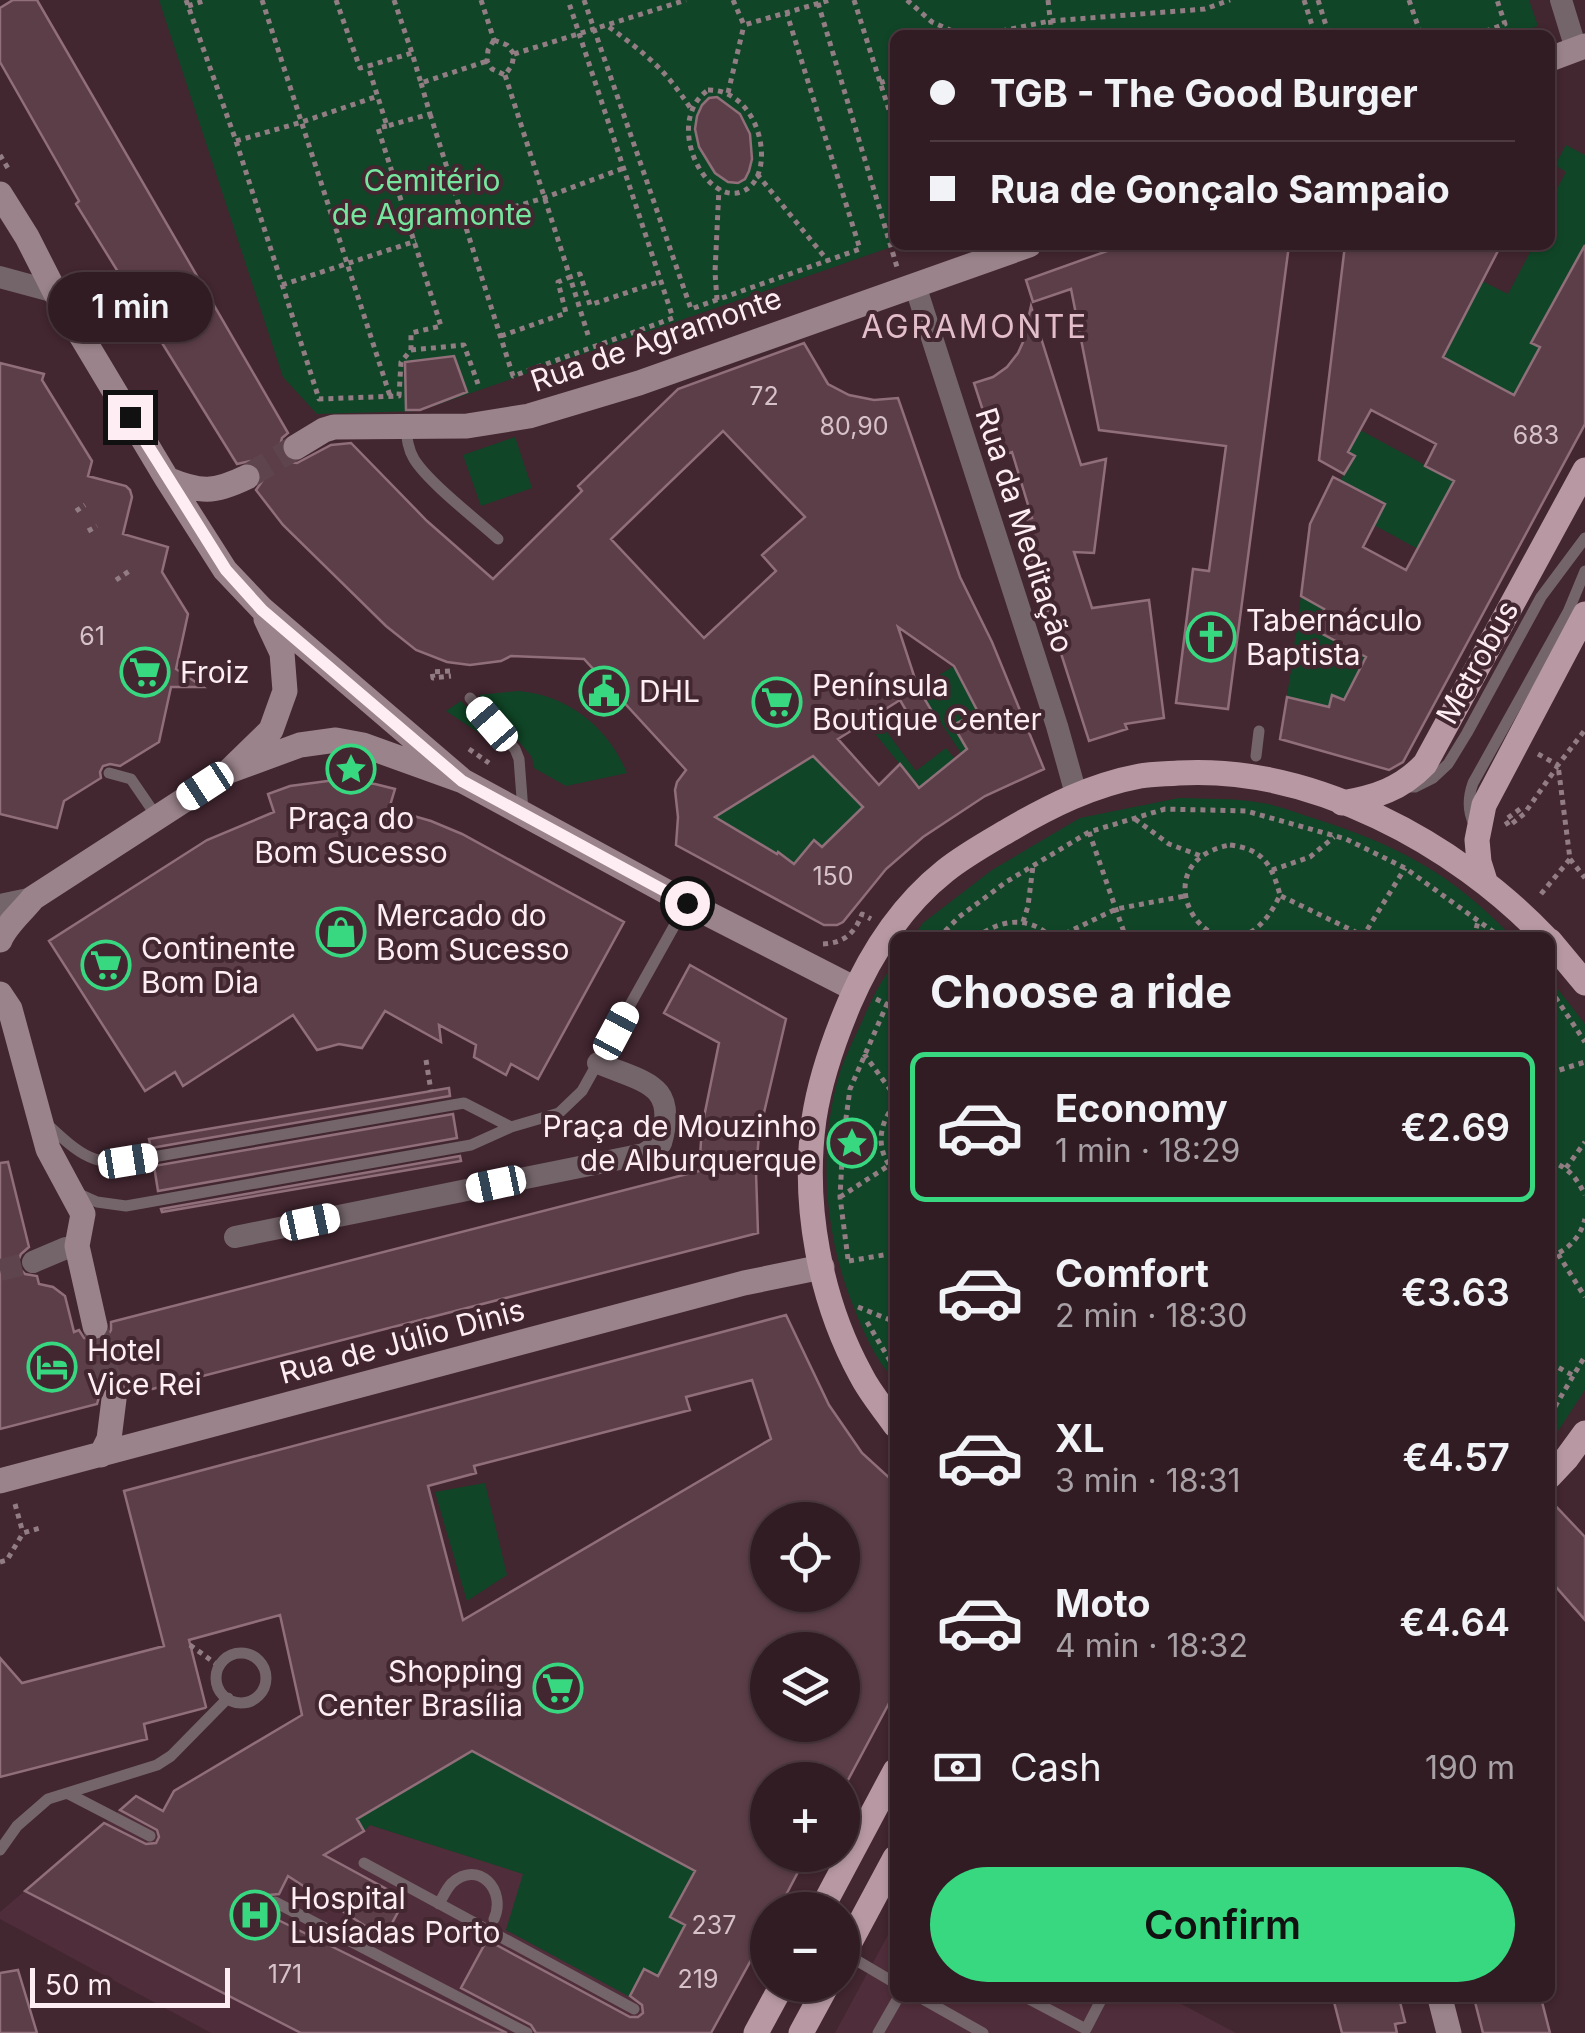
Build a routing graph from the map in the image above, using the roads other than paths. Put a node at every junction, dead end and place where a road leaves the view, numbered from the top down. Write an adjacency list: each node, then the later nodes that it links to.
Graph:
1 (1560, 0): 2 (street)
2 (1580, 48): 3 (street)
3 (1555, 57)
4 (9, 189): 8 (street)
5 (1015, 250): 7 (street, Rua de Agramonte)
6 (0, 278): 8 (street)
7 (909, 288): 9 (street, Rua de Agramonte); 26 (street, Rua da Meditação)
8 (55, 292): 13 (street)
9 (406, 427): 10 (street, Rua de Agramonte); 15 (lane)
10 (296, 447)
11 (1585, 470): 25 (main road)
12 (247, 478): 13 (street)
13 (167, 479): 17 (street)
14 (1585, 538): 25 (lane, Metrobus)
15 (498, 539)
16 (1585, 571): 30 (lane, Metrobus)
17 (262, 610): 22 (street); 24 (street)
18 (1585, 614): 30 (main road)
19 (470, 698): 28 (lane)
20 (1259, 730): 21 (lane)
21 (1256, 756)
22 (229, 771): 24 (street); 29 (street)
23 (109, 773): 29 (lane)
24 (462, 781): 28 (street)
25 (1398, 787): 27 (main road)
26 (1076, 794): 27 (main road); 39 (main road)
27 (1342, 803): 31 (main road)
28 (524, 814): 33 (street)
29 (157, 817): 32 (street)
30 (1478, 832): 31 (main road)
31 (1485, 881): 35 (main road)
32 (33, 898): 34 (street); 36 (street)
33 (687, 903): 39 (street); 41 (lane)
34 (0, 905)
35 (1540, 932)
36 (0, 940)
37 (1555, 948): 38 (main road)
38 (1585, 983)
39 (856, 988): 48 (main road)
40 (0, 994): 42 (street)
41 (598, 1062): 43 (lane); 45 (street)
42 (37, 1116): 43 (lane); 44 (street)
43 (511, 1127): 44 (lane)
44 (70, 1190): 49 (street)
45 (236, 1237)
46 (66, 1248): 47 (street)
47 (33, 1262)
48 (822, 1267): 51 (main road); 53 (street, Rua de Júlio Dinis)
49 (95, 1326)
50 (114, 1399): 53 (street)
51 (890, 1418)
52 (1585, 1432): 54 (main road)
53 (101, 1454): 55 (street, Rua de Júlio Dinis)
54 (1555, 1470)
55 (0, 1481)
56 (228, 1698): 56 (lane); 58 (lane)
57 (890, 1780): 63 (main road)
58 (67, 1793): 59 (lane); 60 (lane)
59 (150, 1836)
60 (0, 1850)
61 (364, 1863): 65 (lane)
62 (890, 1867): 67 (main road)
63 (831, 1892)
64 (275, 1902): 79 (lane)
65 (439, 1904): 66 (lane); 77 (lane)
66 (494, 1920)
67 (860, 1923)
68 (860, 1964): 69 (lane)
69 (890, 1980)
70 (773, 2002): 80 (main road)
71 (818, 2002): 81 (main road)
72 (896, 2002): 82 (lane)
73 (928, 2002): 83 (lane)
74 (1033, 2002): 78 (lane)
75 (1100, 2002): 78 (lane)
76 (1441, 2002): 84 (street)
77 (634, 2009)
78 (1085, 2031)
79 (526, 2033)
80 (756, 2033)
81 (801, 2033)
82 (878, 2033)
83 (982, 2033)
84 (1448, 2033)

